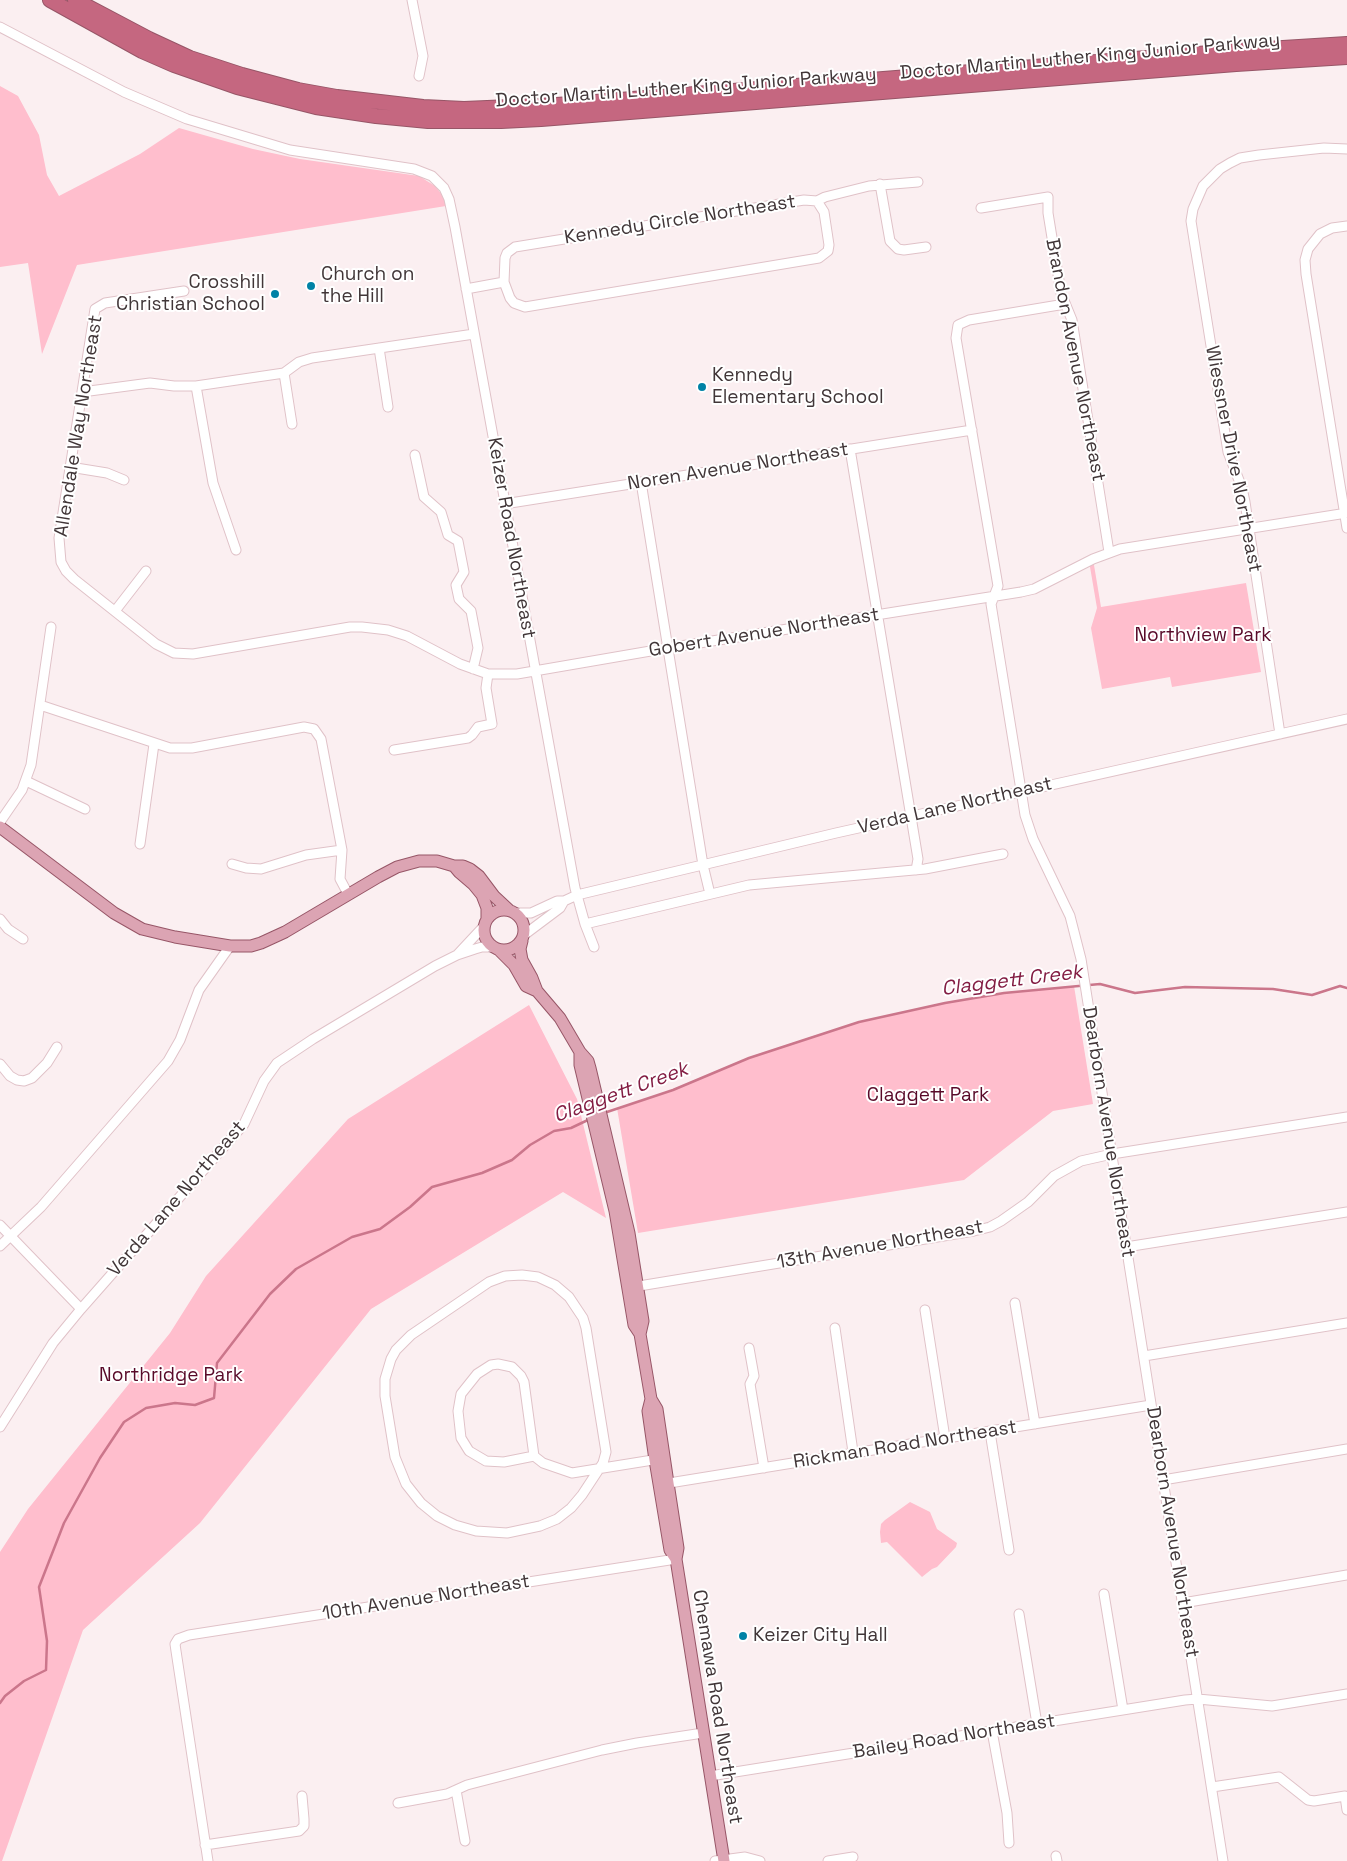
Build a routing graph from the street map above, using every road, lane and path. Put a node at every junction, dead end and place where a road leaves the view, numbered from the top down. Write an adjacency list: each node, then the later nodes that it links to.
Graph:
1 (50, 0): 6 (highway, Doctor Martin Luther King Junior Parkway)
2 (75, 0): 5 (highway, Doctor Martin Luther King Junior Parkway)
3 (412, 0): 7 (street)
4 (0, 27): 16 (street, Keizer Road Northeast)
5 (1347, 44)
6 (1347, 58)
7 (419, 76)
8 (1347, 149): 35 (street, Wiessner Drive Northeast)
9 (918, 182): 10 (street)
10 (880, 184): 11 (street); 14 (street)
11 (817, 201): 15 (street, Kennedy Circle Northeast); 15 (street, Kennedy Circle Northeast)
12 (981, 208): 18 (street, Brandon Avenue Northeast)
13 (1347, 226): 33 (street)
14 (926, 247)
15 (504, 282): 16 (street)
16 (466, 289): 19 (street, Keizer Road Northeast)
17 (184, 290): 23 (street, Allendale Way Northeast)
18 (1065, 304): 26 (street, Dearborn Avenue Northeast); 37 (street, Brandon Avenue Northeast)
19 (474, 334): 20 (street); 32 (street, Keizer Road Northeast)
20 (379, 348): 21 (street); 24 (street)
21 (284, 373): 22 (street); 25 (street)
22 (196, 386): 23 (street); 36 (street)
23 (82, 392): 29 (street, Allendale Way Northeast)
24 (388, 408)
25 (292, 424)
26 (972, 430): 27 (street, Noren Avenue Northeast); 39 (street, Dearborn Avenue Northeast)
27 (850, 449): 31 (street, Noren Avenue Northeast); 41 (street)
28 (415, 455): 44 (street)
29 (70, 467): 30 (street); 40 (street, Allendale Way Northeast)
30 (124, 480)
31 (641, 482): 32 (street, Noren Avenue Northeast); 43 (street)
32 (504, 504): 45 (street, Keizer Road Northeast)
33 (1346, 513): 34 (street); 35 (street, Gobert Avenue Northeast)
34 (1347, 528)
35 (1249, 529): 37 (street, Gobert Avenue Northeast); 49 (street, Wiessner Drive Northeast)
36 (236, 550)
37 (1109, 552): 39 (street, Gobert Avenue Northeast)
38 (146, 571): 40 (street)
39 (994, 596): 41 (street, Gobert Avenue Northeast); 53 (street, Dearborn Avenue Northeast)
40 (115, 611): 44 (street, Allendale Way Northeast)
41 (877, 615): 43 (street, Gobert Avenue Northeast); 55 (street)
42 (51, 627): 47 (street)
43 (668, 648): 45 (street, Gobert Avenue Northeast); 62 (street)
44 (473, 668): 46 (street, Allendale Way Northeast)
45 (535, 672): 46 (street, Allendale Way Northeast); 67 (street, Keizer Road Northeast)
46 (488, 674): 51 (street)
47 (40, 705): 50 (street); 52 (street)
48 (1347, 719): 49 (street, Verda Lane Northeast)
49 (1280, 734): 53 (street, Verda Lane Northeast)
50 (154, 744): 58 (street); 59 (street)
51 (394, 750)
52 (26, 782): 54 (street); 56 (street)
53 (1021, 790): 55 (street, Verda Lane Northeast); 83 (street, Dearborn Avenue Northeast)
54 (85, 809)
55 (910, 816): 62 (street, Verda Lane Northeast); 64 (street)
56 (0, 822)
57 (0, 827): 75 (main road)
58 (140, 844)
59 (342, 850): 61 (street); 65 (street)
60 (1003, 854): 64 (street)
61 (232, 864)
62 (703, 865): 66 (street); 67 (street, Verda Lane Northeast)
63 (454, 866): 65 (main road); 69 (main road); 71 (main road)
64 (916, 870): 66 (street)
65 (348, 894): 75 (main road)
66 (710, 894): 72 (street)
67 (577, 896): 68 (street, Verda Lane Northeast); 72 (street, Keizer Road Northeast)
68 (564, 901): 69 (street, Verda Lane Northeast); 73 (street, Verda Lane Northeast)
69 (512, 911): 71 (main road); 73 (main road)
70 (0, 919): 74 (street)
71 (486, 922): 77 (main road); 78 (street, Verda Lane Northeast)
72 (585, 924): 76 (street, Keizer Road Northeast)
73 (523, 938): 77 (main road); 79 (main road, Chemawa Road Northeast)
74 (23, 940)
75 (230, 946): 86 (street)
76 (594, 947)
77 (496, 949): 78 (street, Verda Lane Northeast); 79 (main road, Chemawa Road Northeast)
78 (456, 955): 91 (street, Verda Lane Northeast)
79 (537, 991): 89 (main road, Chemawa Road Northeast)
80 (57, 1047): 81 (street)
81 (0, 1064)
82 (1347, 1117): 83 (street, 13th Avenue Northeast)
83 (1112, 1154): 88 (street, Dearborn Avenue Northeast); 89 (street, 13th Avenue Northeast)
84 (1347, 1212): 88 (street)
85 (0, 1225): 86 (street)
86 (10, 1237): 87 (street); 91 (street)
87 (0, 1246)
88 (1126, 1247): 96 (street, Dearborn Avenue Northeast)
89 (633, 1287): 105 (main road, Chemawa Road Northeast)
90 (1016, 1304): 98 (street)
91 (81, 1309): 99 (street, Verda Lane Northeast)
92 (925, 1310): 101 (street)
93 (1347, 1324): 96 (street)
94 (835, 1328): 103 (street)
95 (749, 1348): 106 (street)
96 (1144, 1356): 97 (street, Dearborn Avenue Northeast)
97 (1151, 1404): 98 (street, Rickman Road Northeast); 108 (street, Dearborn Avenue Northeast)
98 (1035, 1424): 100 (street, Rickman Road Northeast)
99 (0, 1427)
100 (990, 1432): 101 (street, Rickman Road Northeast); 110 (street)
101 (945, 1438): 103 (street, Rickman Road Northeast)
102 (1347, 1449): 108 (street)
103 (853, 1452): 106 (street, Rickman Road Northeast)
104 (534, 1456): 104 (street); 107 (street)
105 (660, 1459): 107 (street); 109 (main road, Chemawa Road Northeast)
106 (764, 1468): 109 (street, Rickman Road Northeast)
107 (599, 1470): 107 (street)
108 (1163, 1480): 114 (street, Dearborn Avenue Northeast)
109 (664, 1484): 111 (main road, Chemawa Road Northeast)
110 (1009, 1550)
111 (676, 1559): 121 (main road, Chemawa Road Northeast); 130 (street, 10th Avenue Northeast)
112 (1347, 1575): 114 (street)
113 (1104, 1594): 118 (street)
114 (1183, 1604): 117 (street, Dearborn Avenue Northeast)
115 (1019, 1614): 119 (street)
116 (1347, 1694): 117 (street, Bailey Road Northeast)
117 (1198, 1699): 118 (street, Bailey Road Northeast); 123 (street, Dearborn Avenue Northeast)
118 (1123, 1710): 119 (street, Bailey Road Northeast)
119 (1037, 1724): 120 (street, Bailey Road Northeast)
120 (992, 1731): 122 (street, Bailey Road Northeast); 129 (street)
121 (703, 1733): 122 (main road, Chemawa Road Northeast); 124 (street)
122 (710, 1776): 133 (main road, Chemawa Road Northeast)
123 (1212, 1786): 127 (street); 136 (street, Dearborn Avenue Northeast)
124 (456, 1790): 126 (street); 128 (street)
125 (302, 1796): 130 (street)
126 (398, 1803)
127 (1347, 1810)
128 (465, 1841)
129 (1008, 1843)
130 (205, 1845): 132 (street)
131 (853, 1857): 135 (street)
132 (208, 1861)
133 (721, 1861): 134 (street)
134 (760, 1861)
135 (828, 1861)
136 (1223, 1861)

